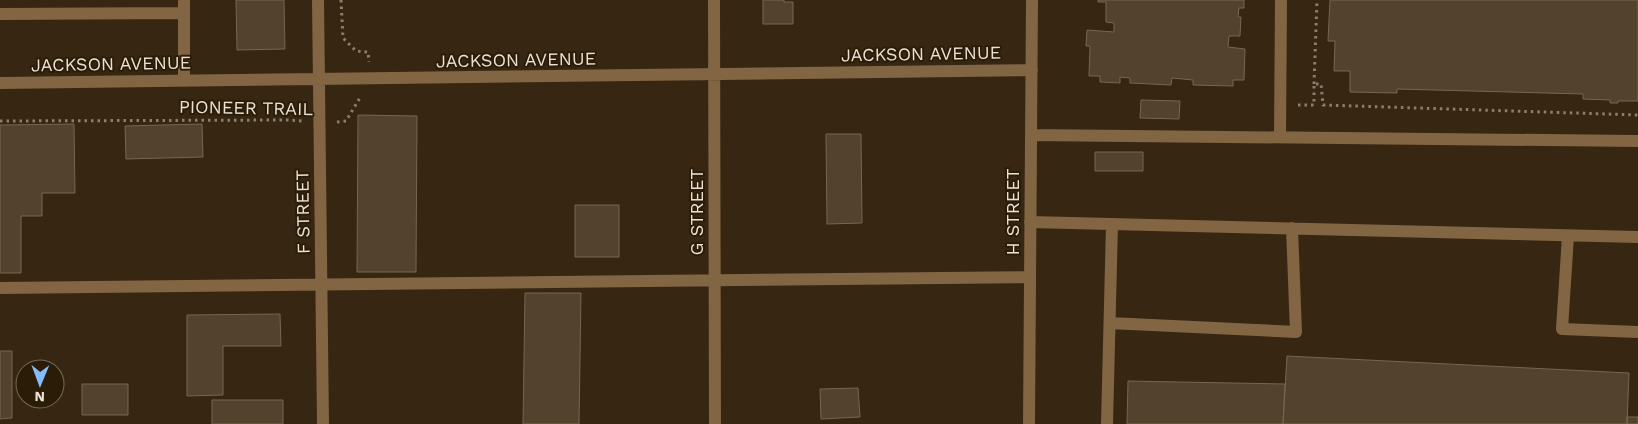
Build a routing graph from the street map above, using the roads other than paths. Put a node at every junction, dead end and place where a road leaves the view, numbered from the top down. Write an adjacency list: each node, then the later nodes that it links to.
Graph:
1 (318, 0): 9 (street, F STREET)
2 (714, 0): 8 (street, G STREET)
3 (1032, 0): 7 (street, H STREET)
4 (1281, 0): 13 (street)
5 (184, 6): 6 (street); 10 (street)
6 (0, 14)
7 (1032, 70): 8 (street, JACKSON AVENUE); 12 (street, H STREET)
8 (715, 75): 9 (street, JACKSON AVENUE); 21 (street, G STREET)
9 (319, 79): 10 (street, JACKSON AVENUE); 22 (street, F STREET)
10 (184, 81): 11 (street, JACKSON AVENUE)
11 (0, 83)
12 (1031, 134): 13 (street); 15 (street, H STREET)
13 (1280, 136): 14 (street)
14 (1638, 141)
15 (1030, 222): 16 (street); 20 (street, H STREET)
16 (1112, 224): 17 (street); 24 (street)
17 (1292, 228): 18 (street); 24 (street)
18 (1568, 236): 19 (street); 25 (street)
19 (1638, 237)
20 (1030, 277): 21 (street); 28 (street, H STREET)
21 (715, 280): 22 (street); 27 (street, G STREET)
22 (322, 284): 23 (street); 26 (street, F STREET)
23 (0, 288)
24 (1110, 324): 29 (street)
25 (1638, 332)
26 (323, 424)
27 (715, 424)
28 (1029, 424)
29 (1107, 424)

